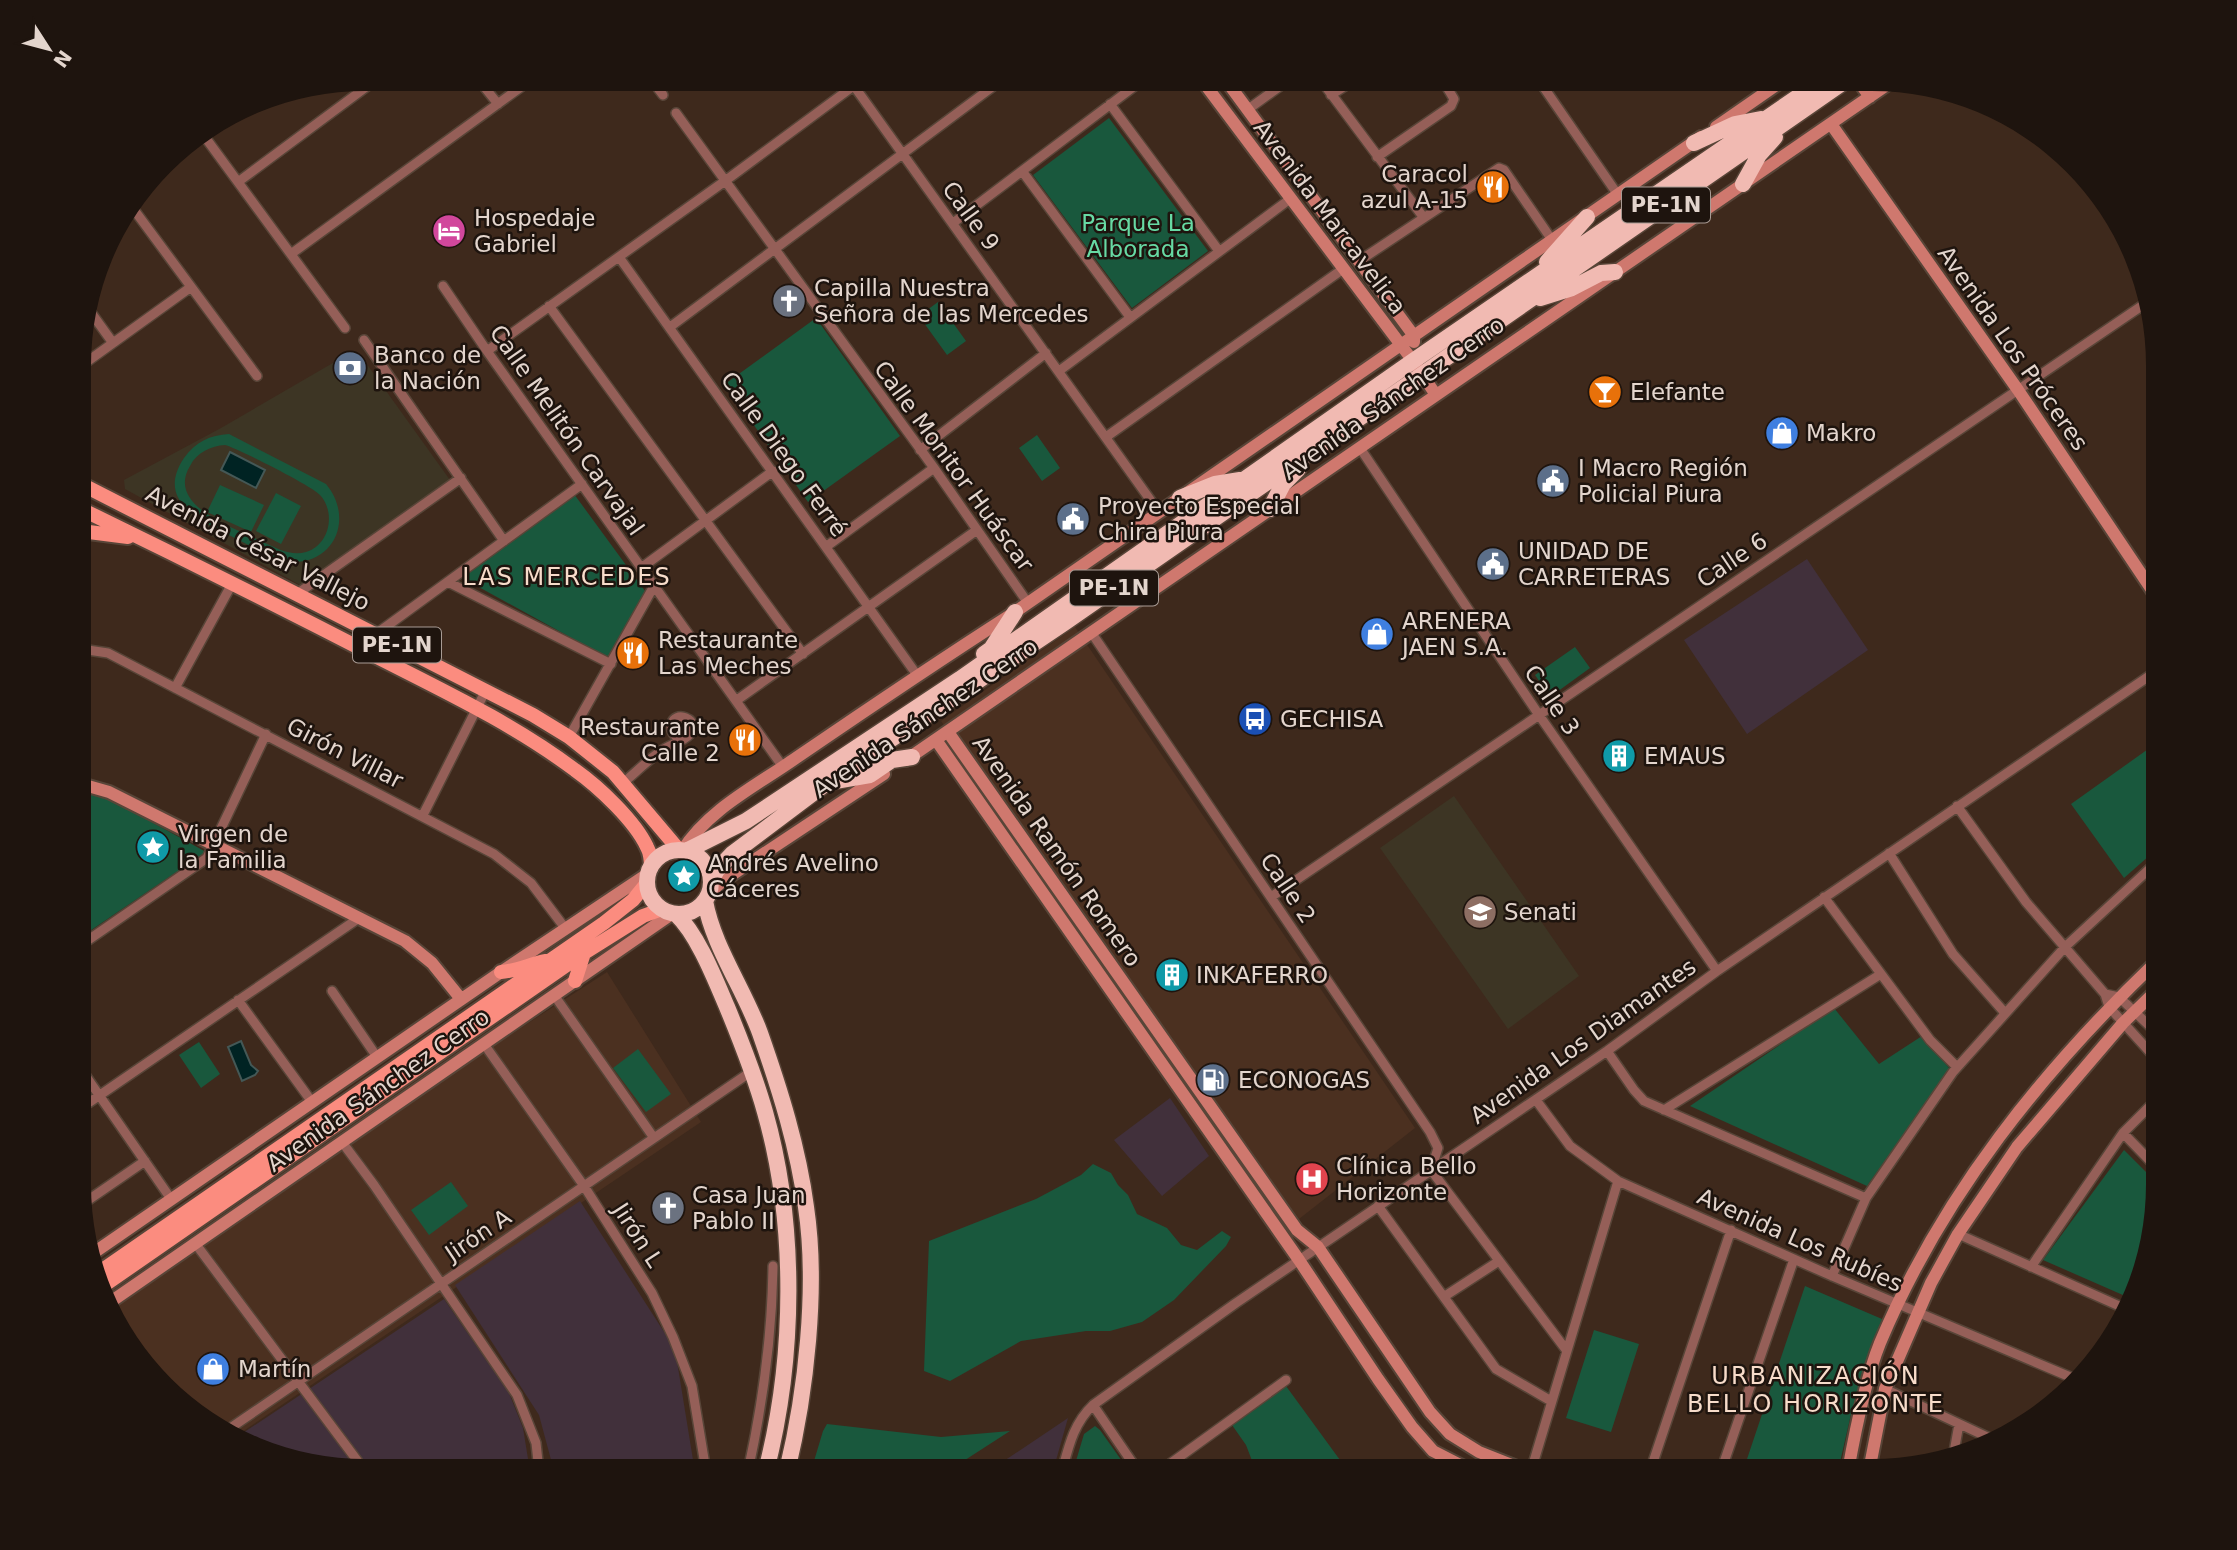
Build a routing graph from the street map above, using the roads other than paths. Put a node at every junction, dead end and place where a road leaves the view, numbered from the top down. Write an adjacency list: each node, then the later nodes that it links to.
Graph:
1 (361, 91): 39 (street)
2 (488, 91): 24 (street)
3 (516, 91): 24 (street)
4 (660, 91): 21 (street)
5 (840, 91): 38 (street)
6 (858, 91): 33 (street, Calle 9)
7 (987, 91): 33 (street)
8 (1128, 91): 25 (street)
9 (1210, 91): 37 (street, Avenida Marcavelica)
10 (1233, 91): 26 (street, Avenida Marcavelica)
11 (1273, 91): 26 (street)
12 (1328, 91): 22 (street)
13 (1337, 91): 22 (street)
14 (1449, 91): 34 (street)
15 (1546, 91): 41 (street)
16 (1768, 91): 32 (street, Avenida Sánchez Cerro)
17 (1807, 91): 28 (highway, Avenida Sánchez Cerro / PE-1N)
18 (1831, 91): 29 (highway, Avenida Sánchez Cerro / PE-1N)
19 (1866, 91): 23 (street)
20 (1878, 91): 23 (street, Avenida Sánchez Cerro)
21 (663, 95)
22 (1331, 95): 34 (street)
23 (1870, 97): 30 (street, Avenida Sánchez Cerro)
24 (498, 104): 50 (street)
25 (1110, 104): 36 (street); 49 (street)
26 (1247, 110): 35 (street, Avenida Marcavelica)
27 (676, 113): 38 (street, Calle Monitor Huáscar)
28 (1770, 117): 32 (highway); 55 (highway, Avenida Sánchez Cerro / PE-1N)
29 (1795, 117): 40 (highway); 58 (highway, Avenida Sánchez Cerro / PE-1N)
30 (1831, 124): 40 (street, Avenida Sánchez Cerro); 75 (street, Avenida Los Próceres)
31 (207, 141): 39 (street)
32 (1693, 143): 41 (street, Avenida Sánchez Cerro)
33 (904, 154): 46 (street, Calle 9); 48 (street)
34 (1377, 157): 45 (street)
35 (1287, 163): 37 (street); 52 (street, Avenida Marcavelica)
36 (1022, 171): 46 (street); 61 (street)
37 (1272, 174): 42 (street, Avenida Marcavelica)
38 (725, 181): 48 (street, Calle Monitor Huáscar); 51 (street)
39 (238, 183): 50 (street)
40 (1743, 184): 54 (street, Avenida Sánchez Cerro)
41 (1618, 195): 44 (street, Avenida Sánchez Cerro)
42 (1290, 198): 49 (street); 53 (street, Avenida Marcavelica)
43 (137, 213): 57 (street)
44 (1587, 217): 47 (street, Avenida Sánchez Cerro); 55 (highway)
45 (1424, 218): 47 (street); 52 (street)
46 (953, 223): 70 (street, Calle 9)
47 (1552, 240): 65 (street, Avenida Sánchez Cerro)
48 (775, 251): 63 (street); 80 (street, Calle Monitor Huáscar)
49 (1219, 251): 61 (street)
50 (291, 254): 64 (street)
51 (620, 257): 59 (street); 63 (street, Calle Diego Ferré)
52 (1359, 261): 65 (street, Avenida Marcavelica)
53 (1343, 269): 68 (street, Avenida Marcavelica); 77 (street)
54 (1615, 272): 58 (highway); 76 (street, Avenida Sánchez Cerro)
55 (1531, 282): 72 (highway, Avenida Sánchez Cerro / PE-1N)
56 (443, 286): 69 (street, Calle Melitón Carvajal)
57 (191, 287): 67 (street); 74 (street)
58 (1524, 302): 72 (highway, Avenida Sánchez Cerro / PE-1N)
59 (550, 306): 69 (street); 91 (street)
60 (2140, 307): 75 (street, Calle 6)
61 (1130, 317): 73 (street)
62 (95, 318): 67 (street)
63 (670, 327): 82 (street, Calle Diego Ferré)
64 (345, 328)
65 (1414, 335): 68 (street, Avenida Sánchez Cerro); 72 (street)
66 (364, 340): 83 (street)
67 (113, 343): 71 (street)
68 (1401, 345): 72 (street, Avenida Marcavelica); 87 (street, Avenida Sánchez Cerro)
69 (487, 351): 85 (street, Calle Melitón Carvajal)
70 (1046, 353): 73 (street, Calle 9); 80 (street)
71 (91, 359)
72 (1418, 367): 76 (street, Avenida Marcavelica); 78 (highway, Avenida Sánchez Cerro / PE-1N); 84 (highway, Avenida Sánchez Cerro / PE-1N)
73 (1059, 371): 77 (street, Calle 9)
74 (257, 376)
75 (2018, 390): 98 (street, Avenida Los Próceres); 117 (street, Calle 6)
76 (1436, 395): 79 (street, Avenida Sánchez Cerro)
77 (1106, 437): 89 (street, Calle 9)
78 (1318, 447): 88 (highway); 126 (highway, Avenida Sánchez Cerro / PE-1N)
79 (1360, 448): 88 (street, Avenida Sánchez Cerro); 117 (street, Calle 3)
80 (920, 450): 81 (street, Calle Monitor Huáscar)
81 (934, 468): 92 (street, Calle Monitor Huáscar); 96 (street)
82 (773, 471): 91 (street); 96 (street, Calle Diego Ferré)
83 (461, 478): 94 (street); 102 (street)
84 (1246, 479): 87 (highway); 112 (highway, Avenida Sánchez Cerro / PE-1N)
85 (582, 484): 94 (street); 97 (street, Calle Melitón Carvajal)
86 (91, 489): 102 (main road, Avenida César Vallejo / PE-1N)
87 (1180, 498): 89 (street, Avenida Sánchez Cerro)
88 (1270, 509): 105 (street, Avenida Sánchez Cerro)
89 (1159, 512): 104 (street, Avenida Sánchez Cerro)
90 (91, 514): 95 (main road, Avenida César Vallejo / PE-1N)
91 (706, 521): 97 (street); 108 (street)
92 (977, 530): 103 (street); 104 (street, Calle Monitor Huáscar)
93 (91, 532): 95 (main road)
94 (504, 541): 100 (street)
95 (154, 545): 99 (main road, Avenida César Vallejo / PE-1N)
96 (827, 547): 103 (street, Calle Diego Ferré)
97 (641, 568): 101 (street, Calle Melitón Carvajal)
98 (2146, 581)
99 (233, 582): 113 (street); 116 (main road, Avenida César Vallejo / PE-1N)
100 (449, 582): 106 (street); 109 (street)
101 (654, 586): 109 (street); 115 (street, Calle Melitón Carvajal)
102 (297, 594): 106 (main road, Avenida César Vallejo / PE-1N)
103 (869, 605): 108 (street); 110 (street, Calle Diego Ferré)
104 (1022, 607): 110 (street, Avenida Sánchez Cerro); 112 (highway)
105 (1091, 632): 118 (street, Avenida Sánchez Cerro); 136 (street, Calle 2)
106 (376, 634): 114 (main road, Avenida César Vallejo / PE-1N)
107 (91, 650): 113 (street, Girón Villar)
108 (803, 654): 115 (street)
109 (611, 664): 120 (street)
110 (917, 675): 124 (street, Avenida Sánchez Cerro)
111 (2146, 678): 128 (street, Avenida Los Diamantes)
112 (960, 679): 131 (highway, Avenida Sánchez Cerro / PE-1N)
113 (175, 688): 119 (street, Girón Villar)
114 (486, 690): 116 (street); 120 (main road, Avenida César Vallejo / PE-1N)
115 (737, 701): 124 (street, Calle Melitón Carvajal)
116 (477, 708): 129 (street); 134 (main road, Avenida César Vallejo / PE-1N)
117 (1539, 715): 136 (street, Calle 6); 145 (street, Calle 3)
118 (948, 732): 122 (street, Avenida Sánchez Cerro); 170 (street, Avenida Ramón Romero)
119 (266, 734): 129 (street, Girón Villar); 130 (street)
120 (569, 737): 125 (main road, Avenida César Vallejo / PE-1N)
121 (680, 739): 125 (street)
122 (936, 740): 123 (street, Avenida Sánchez Cerro); 172 (street, Avenida Ramón Romero)
123 (912, 757): 126 (highway); 135 (street, Avenida Sánchez Cerro)
124 (783, 767): 131 (street, Avenida Sánchez Cerro)
125 (623, 782): 131 (main road, Avenida César Vallejo / PE-1N)
126 (829, 782): 135 (highway, Avenida Sánchez Cerro / PE-1N)
127 (91, 787): 130 (street)
128 (1957, 806): 132 (street, Avenida Los Diamantes); 142 (street)
129 (423, 815): 140 (street, Girón Villar)
130 (214, 845): 139 (street); 141 (street)
131 (682, 851): 134 (highway, PE-1N); 135 (highway, PE-1N)
132 (1889, 853): 137 (street, Avenida Los Diamantes); 161 (street)
133 (2146, 872): 142 (street)
134 (649, 875): 138 (highway, PE-1N); 140 (street, Avenida Sánchez Cerro); 144 (main road, Avenida Sánchez Cerro)
135 (708, 892): 138 (highway, PE-1N); 150 (highway)
136 (1271, 897): 186 (street, Calle 2)
137 (1824, 897): 145 (street, Avenida Los Diamantes); 148 (street)
138 (670, 912): 143 (main road, Avenida Sánchez Cerro); 149 (street, Avenida Sánchez Cerro); 154 (highway)
139 (359, 918): 156 (street); 157 (street)
140 (565, 928): 147 (street, Avenida Sánchez Cerro)
141 (91, 938)
142 (2066, 947): 152 (street); 161 (street)
143 (584, 953): 149 (main road); 206 (main road, Avenida Sánchez Cerro)
144 (551, 960): 147 (main road); 204 (main road, Avenida Sánchez Cerro)
145 (1717, 971): 166 (street, Avenida Los Diamantes)
146 (2146, 971): 155 (street)
147 (501, 972): 156 (street, Avenida Sánchez Cerro)
148 (1881, 974): 168 (street); 180 (street)
149 (575, 981): 153 (street, Avenida Sánchez Cerro)
150 (739, 987): 154 (highway); 201 (highway)
151 (332, 991): 167 (street)
152 (2105, 994): 155 (street); 159 (street)
153 (554, 995): 164 (street, Avenida Sánchez Cerro); 182 (street)
154 (722, 995): 169 (highway)
155 (2119, 996): 159 (street); 160 (street)
156 (461, 999): 167 (street, Avenida Sánchez Cerro)
157 (238, 1000): 173 (street); 176 (street)
158 (2146, 1000): 160 (street)
159 (2109, 1007): 162 (street); 210 (street)
160 (2134, 1012): 162 (street); 163 (street)
161 (2005, 1013): 168 (street)
162 (2123, 1023): 165 (street); 194 (street)
163 (2146, 1023)
164 (484, 1044): 183 (street, Avenida Sánchez Cerro); 188 (street, Jirón L)
165 (2146, 1048)
166 (1607, 1051): 174 (street, Avenida Los Diamantes); 180 (street)
167 (377, 1057): 176 (street, Avenida Sánchez Cerro)
168 (1956, 1068): 190 (street)
169 (752, 1071): 182 (street, Jirón A); 202 (highway)
170 (1192, 1080): 172 (street); 177 (street, Avenida Ramón Romero)
171 (91, 1084): 173 (street)
172 (1180, 1089): 179 (street, Avenida Ramón Romero)
173 (99, 1096): 175 (street); 185 (street)
174 (1536, 1100): 186 (street, Avenida Los Diamantes); 187 (street, Avenida Los Rubíes)
175 (91, 1101)
176 (312, 1102): 191 (street, Avenida Sánchez Cerro)
177 (1208, 1102): 179 (street); 196 (street, Avenida Ramón Romero)
178 (2146, 1110): 181 (street)
179 (1195, 1111): 199 (street, Avenida Ramón Romero)
180 (1664, 1111): 190 (street)
181 (2123, 1132): 184 (street); 203 (street)
182 (654, 1138): 188 (street, Jirón A)
183 (342, 1142): 195 (street, Avenida Sánchez Cerro); 207 (street)
184 (2146, 1156)
185 (145, 1161): 189 (street); 191 (street)
186 (1431, 1170): 192 (street, Avenida Los Diamantes); 200 (street)
187 (1618, 1181): 193 (street, Avenida Los Rubíes); 213 (street)
188 (584, 1186): 207 (street, Jirón A); 226 (street, Jirón L)
189 (92, 1198)
190 (1867, 1198): 205 (street)
191 (171, 1199): 197 (street, Avenida Sánchez Cerro)
192 (1378, 1206): 196 (street, Avenida Los Diamantes); 208 (street)
193 (1731, 1230): 198 (street, Avenida Los Rubíes); 236 (street)
194 (1958, 1234): 203 (street); 212 (street)
195 (195, 1243): 209 (street, Avenida Sánchez Cerro); 216 (street)
196 (1318, 1247): 199 (street, Avenida Los Diamantes); 234 (street, Avenida Ramón Romero)
197 (98, 1249)
198 (1794, 1259): 205 (street, Avenida Los Rubíes); 237 (street)
199 (1299, 1260): 219 (street, Avenida Los Diamantes); 233 (street, Avenida Ramón Romero)
200 (1499, 1261): 208 (street); 213 (street)
201 (810, 1263): 202 (highway); 229 (highway)
202 (780, 1266): 227 (street); 228 (highway)
203 (2031, 1267): 211 (street)
204 (104, 1269)
205 (1832, 1276): 210 (street, Avenida Los Rubíes)
206 (109, 1282)
207 (442, 1283): 216 (street, Jirón A); 225 (street)
208 (1445, 1296): 218 (street)
209 (115, 1298)
210 (1898, 1304): 212 (street, Avenida Los Rubíes); 238 (street)
211 (2118, 1306)
212 (1917, 1313): 214 (street, Avenida Los Rubíes); 217 (street)
213 (1567, 1351): 218 (street)
214 (2068, 1377)
215 (1286, 1380): 232 (street)
216 (298, 1382): 221 (street, Jirón A); 224 (street)
217 (1885, 1389): 220 (street); 239 (street)
218 (1551, 1401): 235 (street)
219 (1093, 1405): 230 (street, Avenida Los Diamantes); 231 (street)
220 (1959, 1424): 222 (street); 223 (street)
221 (235, 1426)
222 (1983, 1435)
223 (1955, 1446)
224 (356, 1458)
225 (538, 1459)
226 (704, 1459)
227 (750, 1459)
228 (769, 1459)
229 (789, 1459)
230 (1065, 1459)
231 (1130, 1459)
232 (1177, 1459)
233 (1449, 1459)
234 (1497, 1459)
235 (1533, 1459)
236 (1654, 1459)
237 (1725, 1459)
238 (1850, 1459)
239 (1871, 1459)

